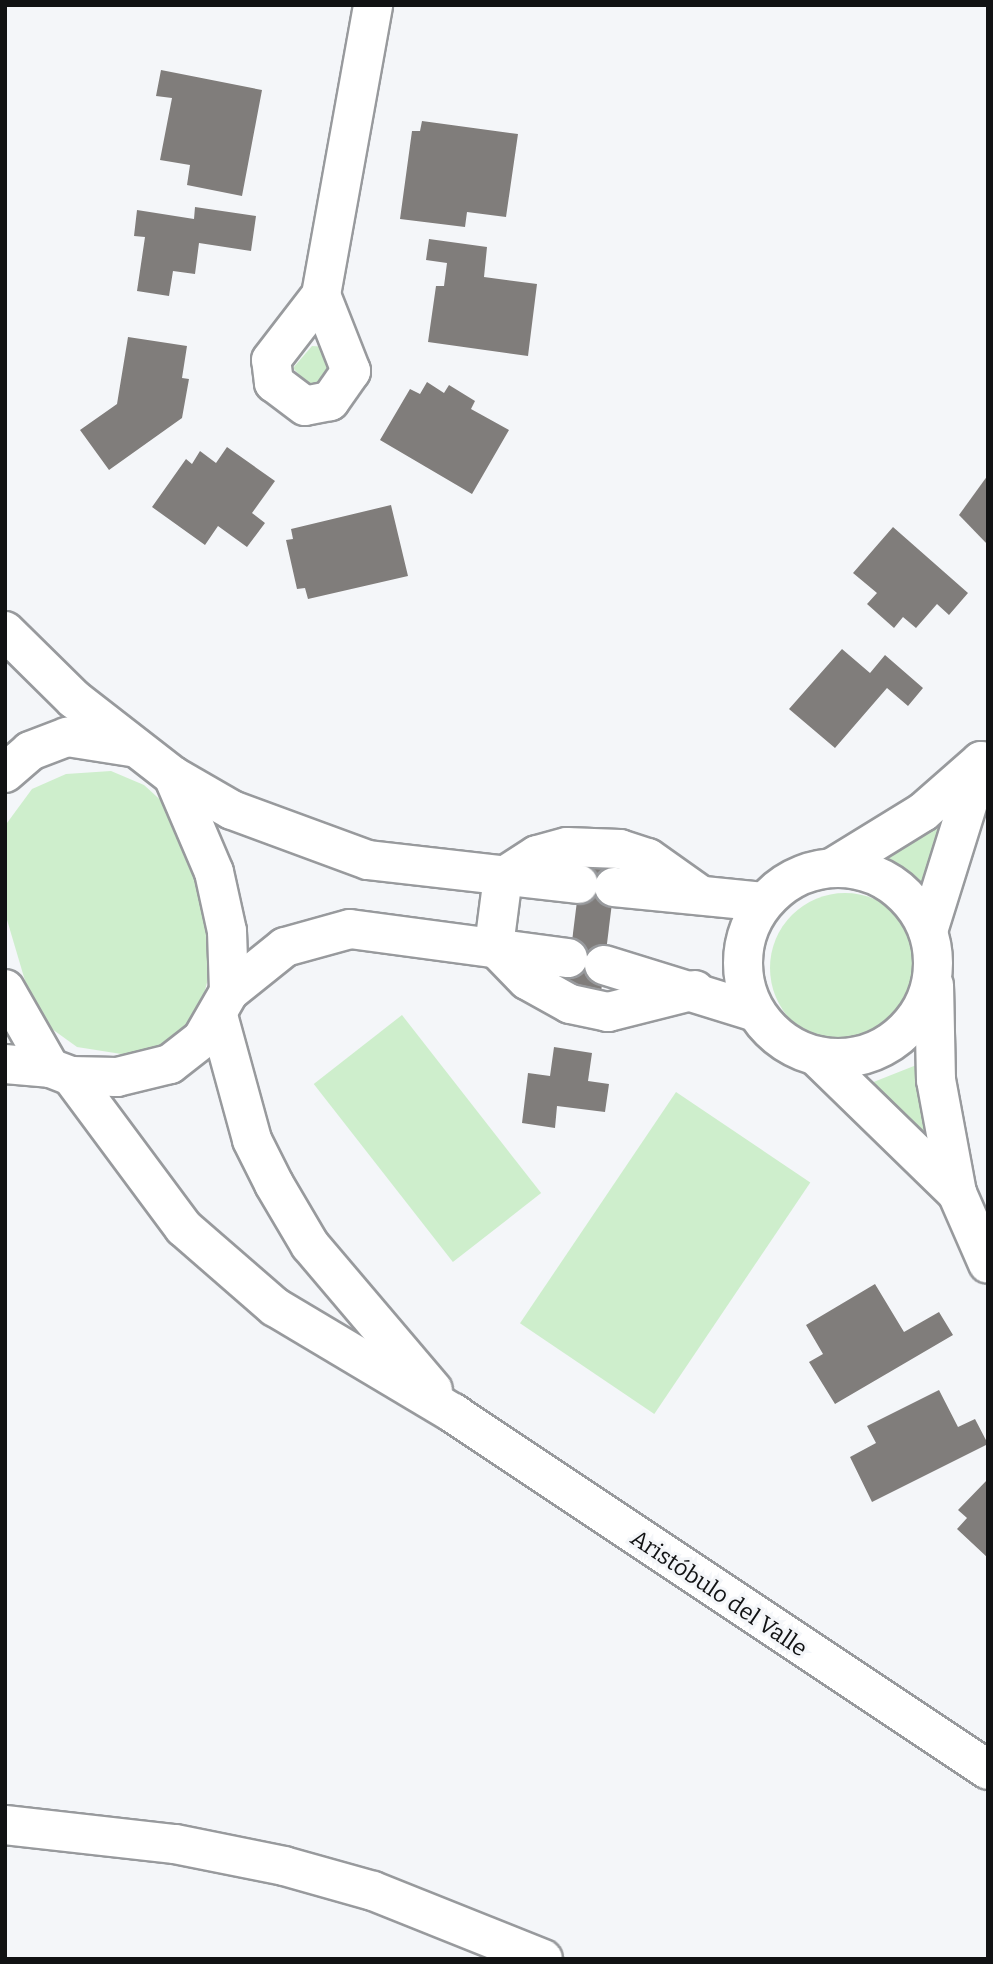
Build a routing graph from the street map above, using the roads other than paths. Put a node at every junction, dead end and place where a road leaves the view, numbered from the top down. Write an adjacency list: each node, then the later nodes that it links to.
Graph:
1 (373, 5): 2 (street)
2 (321, 295)
3 (5, 631): 4 (street)
4 (140, 750): 6 (street); 7 (street)
5 (984, 757): 8 (street); 12 (street)
6 (5, 773)
7 (173, 776): 9 (street); 17 (street, Aristóbulo del Valle)
8 (832, 868): 11 (street); 12 (street)
9 (503, 877): 10 (street); 10 (street); 13 (street)
10 (699, 895): 11 (street)
11 (764, 902): 18 (street)
12 (928, 931): 14 (street)
13 (494, 946): 16 (street); 16 (street); 17 (street)
14 (934, 972): 19 (street); 22 (street)
15 (5, 989): 21 (street, Aristóbulo del Valle)
16 (695, 990): 18 (street)
17 (224, 1006): 21 (street); 24 (street, Aristóbulo del Valle)
18 (756, 1012): 19 (street)
19 (816, 1055): 22 (street)
20 (5, 1064): 21 (street)
21 (60, 1072): 24 (street, Aristóbulo del Valle)
22 (957, 1193): 23 (street)
23 (988, 1264)
24 (453, 1413): 25 (street, Aristóbulo del Valle)
25 (988, 1770)
26 (5, 1825): 27 (street)
27 (543, 1959)

